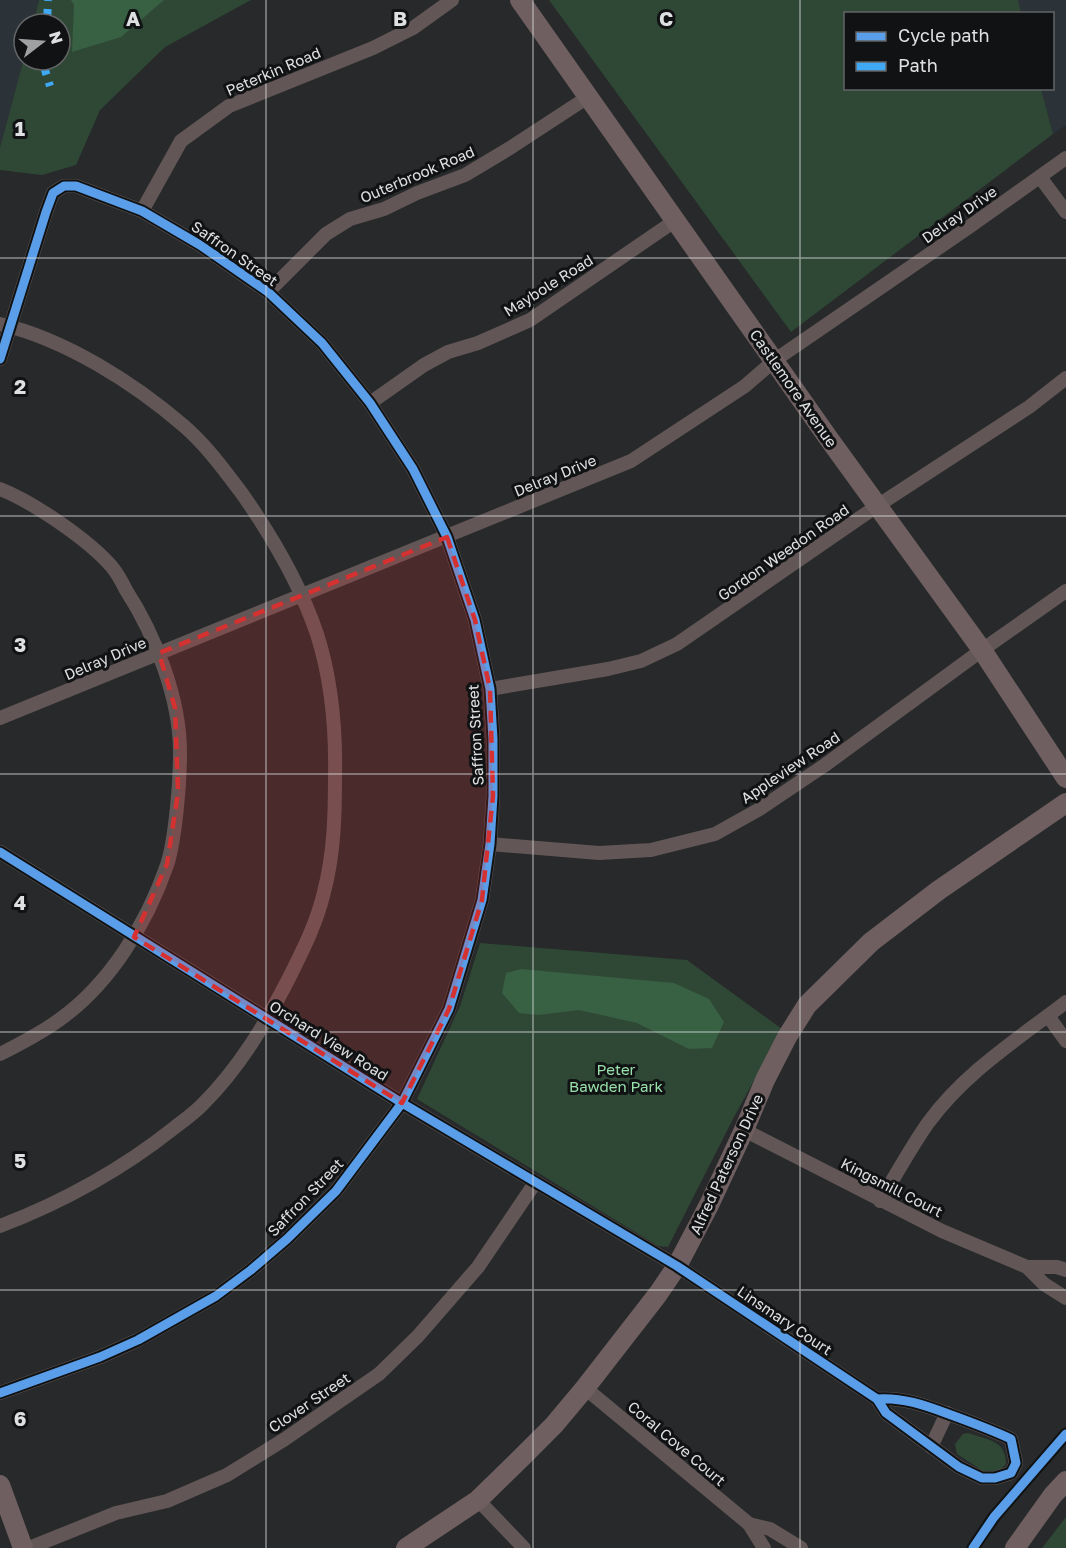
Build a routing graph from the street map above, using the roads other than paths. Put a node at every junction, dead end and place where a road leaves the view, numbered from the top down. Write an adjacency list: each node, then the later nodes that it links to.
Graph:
1 (452, 0): 6 (street, Peterkin Road)
2 (520, 0): 3 (street, Castlemore Avenue)
3 (588, 97): 8 (street, Castlemore Avenue); 9 (street, Outerbrook Road)
4 (1066, 158): 5 (street, Delray Drive)
5 (1040, 177): 7 (street); 12 (street, Delray Drive)
6 (142, 212): 9 (street, Saffron Street); 10 (street, Saffron Street)
7 (1066, 212)
8 (676, 220): 12 (street, Castlemore Avenue); 14 (street, Maybole Road)
9 (268, 292): 14 (street, Saffron Street)
10 (5, 326): 11 (street, Saffron Street); 19 (street)
11 (0, 359)
12 (775, 360): 16 (street, Castlemore Avenue); 17 (street, Delray Drive)
13 (1066, 378): 16 (street, Gordon Weedon Road)
14 (370, 403): 17 (street, Saffron Street)
15 (0, 489): 21 (street)
16 (878, 506): 20 (street, Castlemore Avenue); 22 (street, Gordon Weedon Road)
17 (447, 537): 19 (street, Delray Drive); 22 (street, Saffron Street)
18 (1066, 591): 20 (street, Appleview Road)
19 (303, 596): 21 (street, Delray Drive); 31 (street)
20 (982, 650): 24 (street, Castlemore Avenue); 26 (street, Appleview Road)
21 (159, 653): 23 (street, Delray Drive); 28 (street)
22 (490, 688): 26 (street, Saffron Street)
23 (0, 718)
24 (1066, 778)
25 (1066, 803): 35 (street, Alfred Paterson Drive)
26 (490, 844): 34 (street, Saffron Street)
27 (0, 852): 28 (street, Orchard View Road)
28 (134, 937): 31 (street, Orchard View Road); 33 (street)
29 (1066, 1002): 30 (street)
30 (1048, 1016): 32 (street); 37 (street)
31 (268, 1020): 34 (street, Orchard View Road); 38 (street)
32 (1066, 1041)
33 (0, 1054)
34 (402, 1103): 36 (street, Orchard View Road); 44 (street, Saffron Street)
35 (744, 1130): 37 (street, Kingsmill Court); 39 (street, Alfred Paterson Drive)
36 (536, 1183): 39 (street, Orchard View Road); 53 (street, Clover Street)
37 (880, 1201): 40 (street, Kingsmill Court)
38 (0, 1226)
39 (677, 1266): 43 (street, Alfred Paterson Drive); 45 (street, Linsmary Court)
40 (1027, 1267): 41 (street, Kingsmill Court); 42 (street, Kingsmill Court)
41 (1066, 1270)
42 (1066, 1298)
43 (585, 1388): 50 (street, Alfred Paterson Drive); 51 (street, Coral Cove Court)
44 (0, 1393)
45 (877, 1399): 46 (street, Linsmary Court); 47 (street, Linsmary Court)
46 (947, 1413): 47 (street); 47 (street, Linsmary Court)
47 (931, 1448)
48 (1066, 1481): 58 (street)
49 (0, 1485): 52 (street)
50 (478, 1500): 54 (street, Alfred Paterson Drive); 55 (street)
51 (748, 1524): 56 (street, Coral Cove Court); 57 (street, Coral Cove Court)
52 (23, 1548)
53 (29, 1548)
54 (406, 1548)
55 (524, 1548)
56 (764, 1548)
57 (801, 1548)
58 (1015, 1548)

